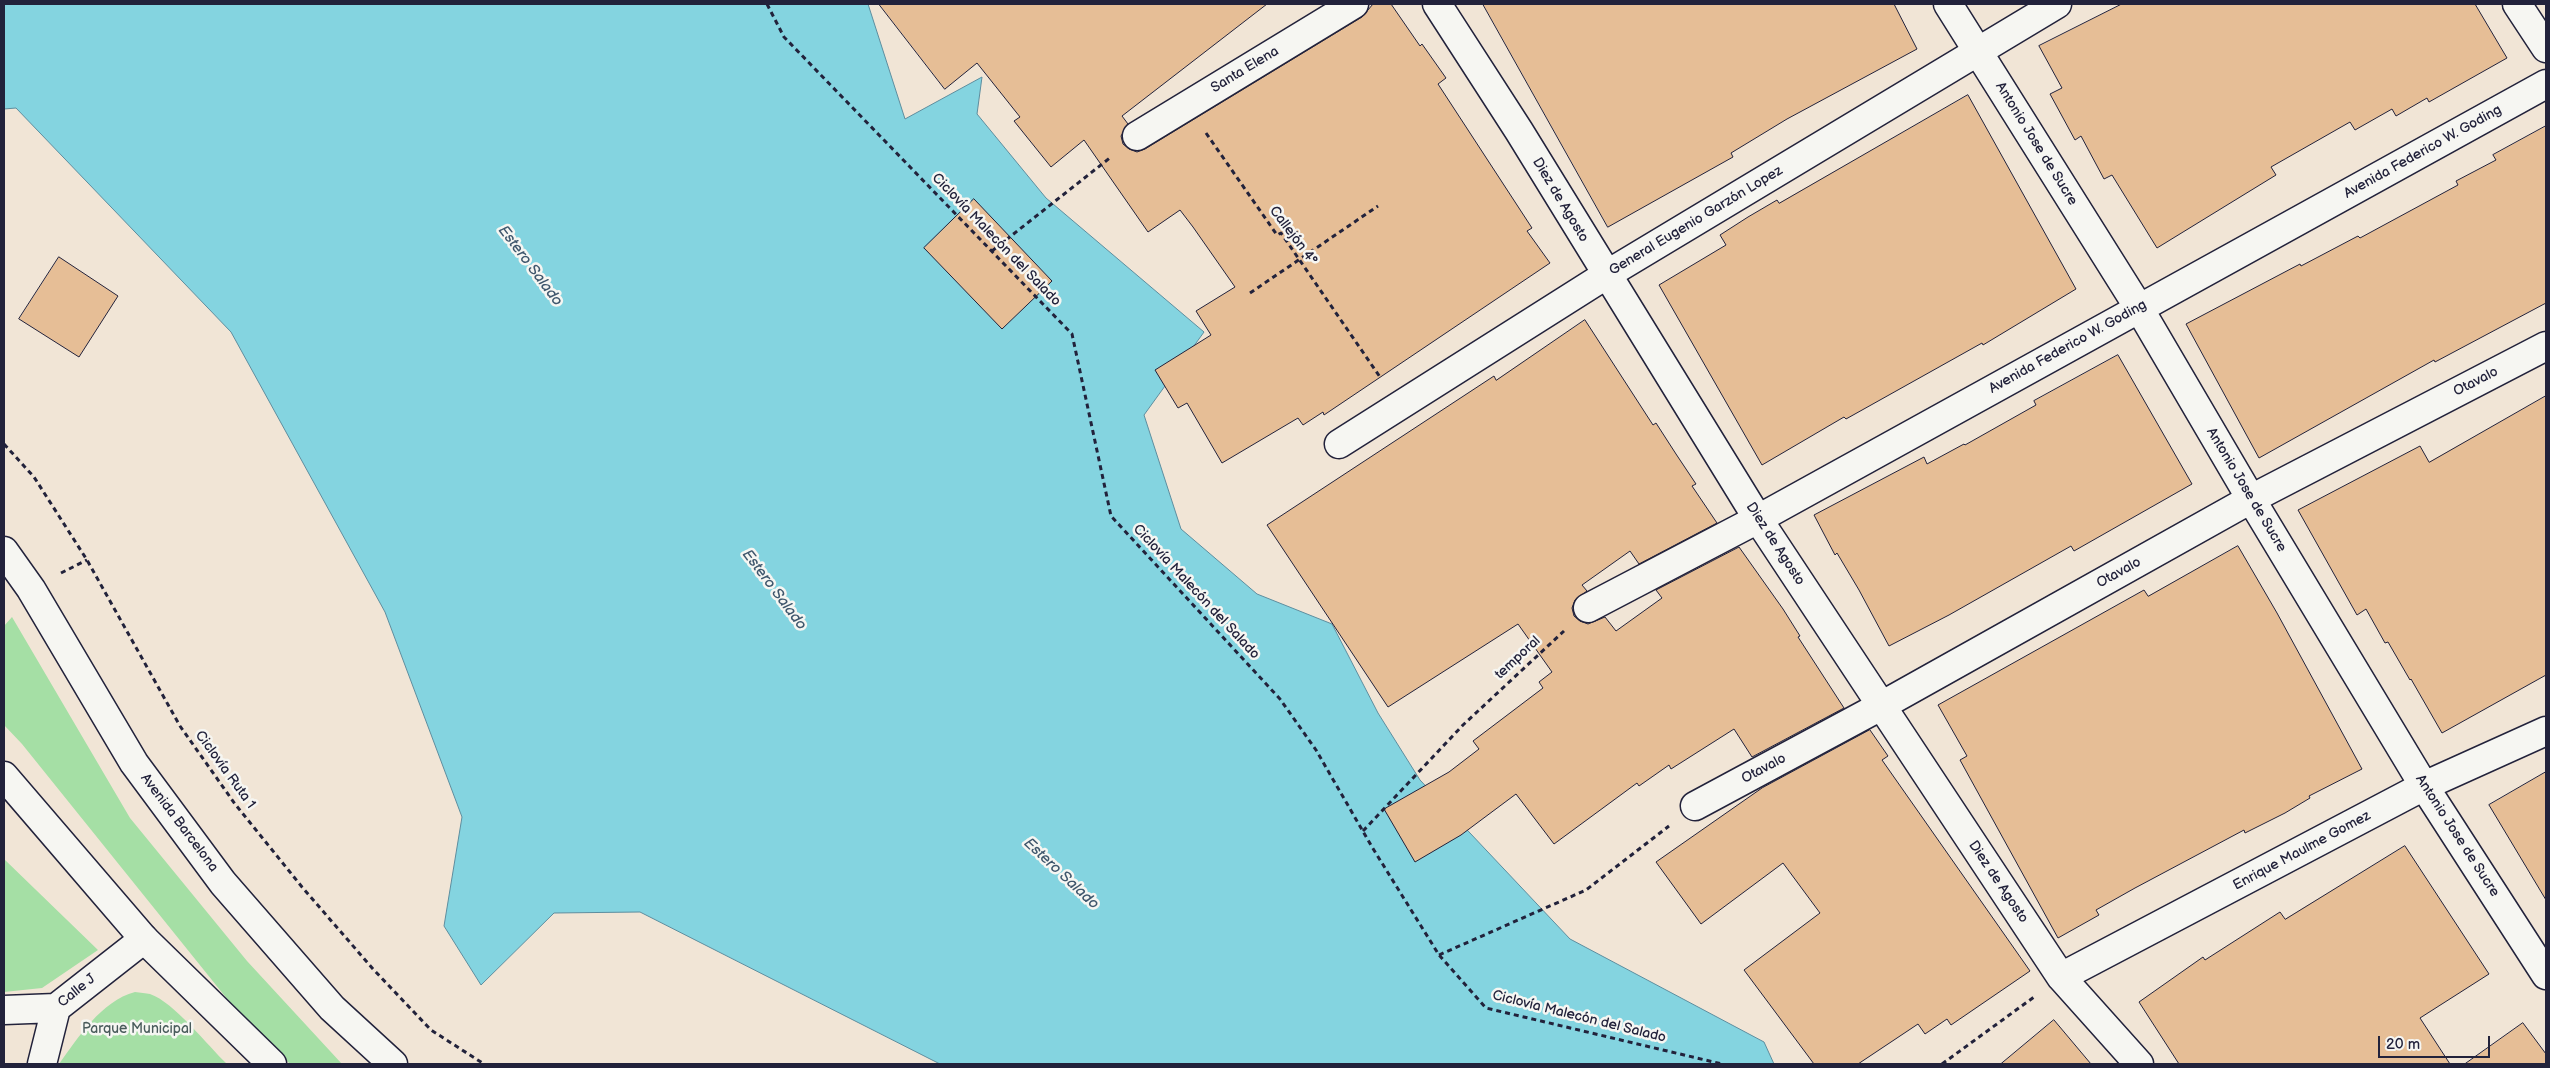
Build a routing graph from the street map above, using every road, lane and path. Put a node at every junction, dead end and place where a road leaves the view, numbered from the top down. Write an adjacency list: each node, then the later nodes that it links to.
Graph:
1 (767, 4): 14 (path, Ciclovía Malecón del Salado)
2 (1354, 4): 10 (street, Santa Elena)
3 (1437, 4): 16 (street, Diez de Agosto)
4 (1948, 4): 8 (street, Antonio Jose de Sucre)
5 (2057, 4): 8 (street, General Eugenio Garzón Lopez)
6 (2517, 4): 7 (street)
7 (2546, 48)
8 (1978, 52): 16 (street, General Eugenio Garzón Lopez); 18 (street, Antonio Jose de Sucre)
9 (2546, 84): 18 (street, Avenida Federico W. Goding)
10 (1187, 105): 11 (street, Santa Elena); 15 (path, Callejón 4°)
11 (1137, 136)
12 (1110, 158): 14 (path)
13 (1378, 206): 15 (path)
14 (992, 251): 32 (path, Ciclovía Malecón del Salado)
15 (1299, 260): 17 (path); 20 (path, Callejón 4°)
16 (1606, 275): 20 (street, General Eugenio Garzón Lopez); 24 (street, Diez de Agosto)
17 (1250, 294)
18 (2139, 308): 23 (street, Antonio Jose de Sucre); 24 (street, Avenida Federico W. Goding)
19 (2546, 346): 23 (street, Otavalo)
20 (1399, 404): 22 (street, General Eugenio Garzón Lopez)
21 (4, 444): 42 (path, Ciclovía Ruta 1)
22 (1339, 444)
23 (2251, 499): 27 (street, Otavalo); 30 (street, Antonio Jose de Sucre)
24 (1758, 519): 26 (street, Avenida Federico W. Goding); 27 (street, Diez de Agosto)
25 (4, 551): 41 (street, Avenida Barcelona)
26 (1588, 608): 32 (path, temporal)
27 (1881, 706): 31 (street, Otavalo); 36 (street, Diez de Agosto)
28 (2546, 731): 30 (street, Enrique Maulme Gomez)
29 (4, 776): 33 (street)
30 (2424, 786): 35 (street, Antonio Jose de Sucre); 36 (street, Enrique Maulme Gomez)
31 (1695, 806): 34 (path)
32 (1363, 831): 34 (path, Ciclovía Malecón del Salado)
33 (144, 939): 37 (street, Calle J); 40 (street)
34 (1439, 954): 43 (path, Ciclovía Malecón del Salado)
35 (2546, 974)
36 (2061, 977): 44 (path); 45 (street, Diez de Agosto)
37 (56, 1008): 38 (street); 39 (street, Calle J)
38 (4, 1010)
39 (42, 1064)
40 (272, 1064)
41 (393, 1064)
42 (484, 1064)
43 (1722, 1064)
44 (1942, 1064)
45 (2139, 1064)

